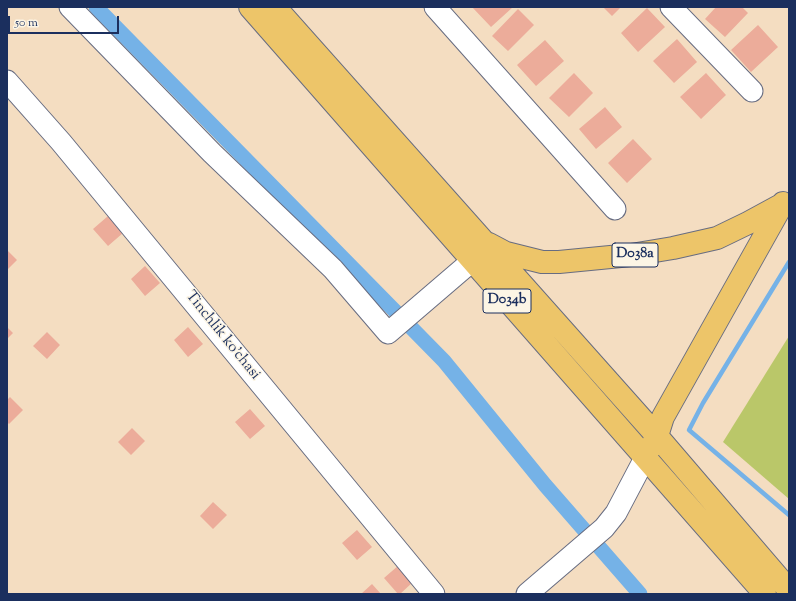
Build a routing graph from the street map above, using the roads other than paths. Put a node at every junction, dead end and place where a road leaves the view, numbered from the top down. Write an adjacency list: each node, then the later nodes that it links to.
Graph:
1 (70, 7): 11 (street)
2 (250, 7): 11 (main road, D034b)
3 (276, 7): 10 (main road, D034b)
4 (435, 7): 9 (street)
5 (671, 7): 7 (street)
6 (7, 81): 15 (street, Tinchlik ko'chasi)
7 (752, 91)
8 (786, 199): 10 (main road, D038a); 12 (main road, D038a)
9 (615, 209)
10 (482, 240): 12 (main road, D034b)
11 (472, 261): 13 (main road, D034b)
12 (657, 436): 13 (main road); 14 (main road, D034b)
13 (645, 458): 16 (street); 17 (main road, D034b)
14 (789, 590)
15 (434, 594)
16 (527, 594)
17 (765, 594)

